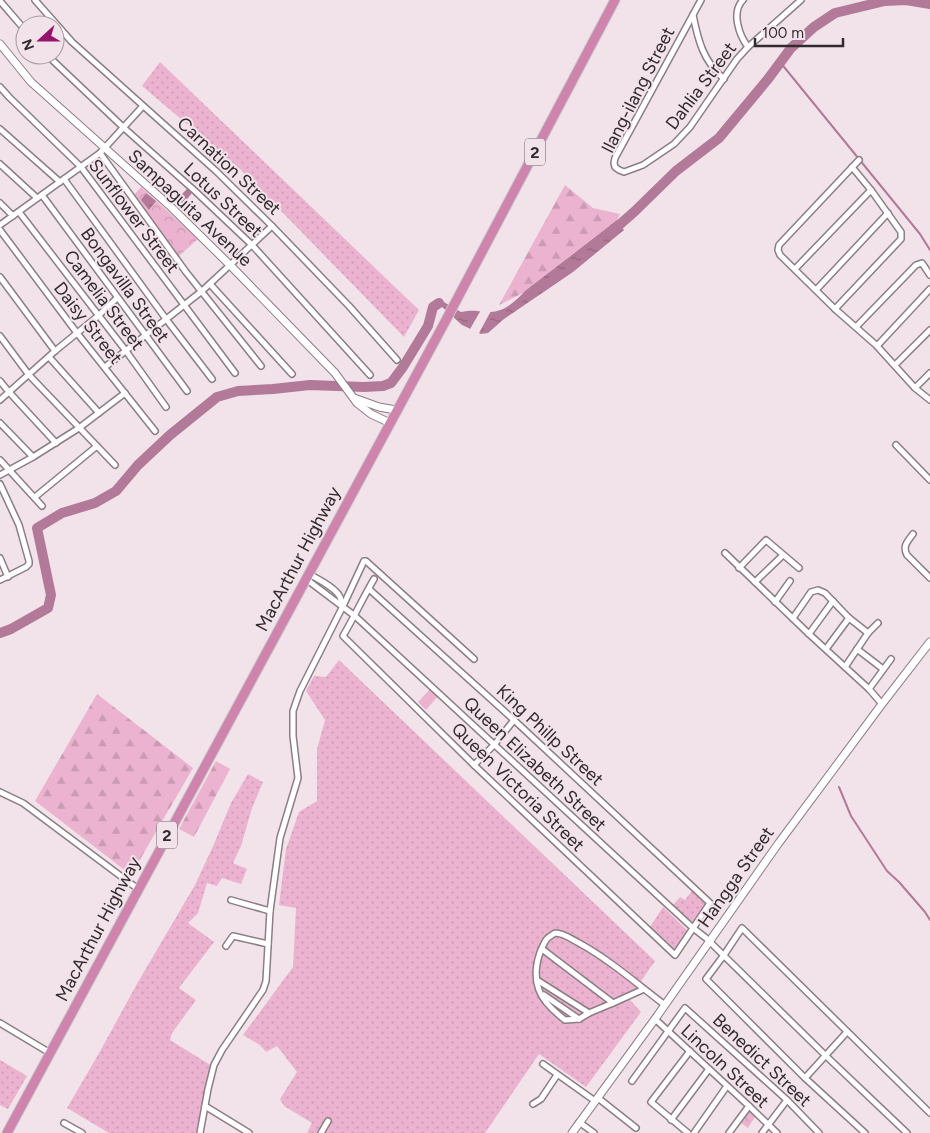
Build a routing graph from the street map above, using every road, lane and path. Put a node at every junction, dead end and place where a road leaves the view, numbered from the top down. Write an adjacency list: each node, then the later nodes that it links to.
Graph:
1 (35, 0): 14 (street, Carnation Street)
2 (615, 0): 75 (highway, MacArthur Highway / 2)
3 (701, 0): 7 (street, Ilang-ilang Street)
4 (743, 0): 10 (street)
5 (801, 0): 10 (street, Dahlia Street)
6 (0, 1): 8 (street)
7 (693, 15): 12 (street); 21 (street, Ilang-ilang Street)
8 (15, 18)
9 (0, 44): 17 (street, Sampaguita Avenue)
10 (748, 47): 12 (street, Dahlia Street)
11 (58, 65): 15 (street, Lotus Street)
12 (724, 79): 21 (street, Dahlia Street)
13 (0, 87): 20 (street, Sunflower Street)
14 (143, 106): 15 (street); 31 (street, Carnation Street)
15 (124, 128): 17 (street); 33 (street, Lotus Street)
16 (0, 129): 23 (street)
17 (103, 151): 20 (street); 34 (street, Sampaguita Avenue); 41 (street)
18 (859, 160): 22 (street)
19 (0, 164): 25 (street, Bongavilla Street)
20 (81, 167): 23 (street); 43 (street, Sunflower Street)
21 (615, 167)
22 (852, 168): 24 (street); 35 (street)
23 (62, 181): 25 (street); 46 (street)
24 (871, 190): 28 (street); 35 (street)
25 (40, 196): 27 (street); 42 (street, Bongavilla Street)
26 (0, 203): 29 (street)
27 (18, 212): 29 (street); 45 (street, Camelia Street)
28 (888, 214): 40 (street); 44 (street)
29 (13, 216): 30 (street)
30 (0, 225)
31 (272, 226): 33 (street); 56 (street, Carnation Street)
32 (0, 230): 49 (street, Daisy Street)
33 (252, 245): 34 (street); 64 (street, Lotus Street)
34 (230, 266): 38 (street); 71 (street, Sampaguita Avenue)
35 (795, 269): 40 (street)
36 (930, 275): 47 (street)
37 (0, 277): 53 (street)
38 (210, 284): 41 (street); 62 (street)
39 (930, 289): 52 (street)
40 (816, 290): 44 (street)
41 (202, 291): 43 (street); 58 (street)
42 (117, 298): 45 (street); 51 (street, Bongavilla Street)
43 (184, 305): 46 (street); 60 (street, Sunflower Street)
44 (835, 309): 47 (street)
45 (98, 316): 49 (street); 54 (street, Camelia Street)
46 (166, 319): 51 (street); 65 (street)
47 (856, 327): 52 (street)
48 (930, 330): 57 (street)
49 (77, 333): 53 (street); 59 (street, Daisy Street)
50 (0, 336): 63 (street)
51 (146, 336): 54 (street); 68 (street, Bongavilla Street)
52 (876, 346): 57 (street)
53 (55, 351): 55 (street)
54 (126, 351): 59 (street); 74 (street, Camelia Street)
55 (49, 357): 63 (street); 76 (street)
56 (397, 360)
57 (895, 365): 67 (street)
58 (261, 366)
59 (104, 367): 70 (street, Daisy Street)
60 (235, 373)
61 (930, 373): 67 (street)
62 (292, 374)
63 (29, 375): 69 (street); 79 (street)
64 (370, 375)
65 (212, 379)
66 (0, 381): 69 (street)
67 (915, 388): 73 (street)
68 (187, 391)
69 (8, 392): 72 (street); 81 (street)
70 (125, 393): 76 (street); 80 (street, Daisy Street)
71 (352, 396): 75 (street); 78 (street, Sampaguita Avenue)
72 (0, 400)
73 (930, 400)
74 (166, 407)
75 (396, 410): 78 (highway, MacArthur Highway / 2)
76 (99, 413): 79 (street)
77 (0, 423): 84 (street)
78 (390, 423): 99 (highway, MacArthur Highway / 2)
79 (79, 428): 81 (street); 82 (street)
80 (155, 431)
81 (56, 443): 84 (street)
82 (96, 446): 86 (street); 91 (street)
83 (896, 446): 89 (street)
84 (33, 457): 87 (street)
85 (0, 460): 87 (street)
86 (115, 465)
87 (10, 470): 88 (street); 91 (street)
88 (0, 475)
89 (930, 480)
90 (0, 484): 100 (street)
91 (35, 497): 92 (street)
92 (42, 506)
93 (913, 534): 101 (street)
94 (725, 553): 97 (street)
95 (783, 554): 97 (street); 98 (street); 105 (street)
96 (0, 558): 100 (street)
97 (739, 568): 105 (street)
98 (799, 568)
99 (308, 576): 106 (street, Queen Elizabeth Street); 108 (street, Queen Elizabeth Street); 131 (highway, MacArthur Highway / 2)
100 (8, 577): 102 (street)
101 (930, 578)
102 (0, 580)
103 (374, 580): 107 (street)
104 (790, 581): 110 (street)
105 (755, 582): 110 (street)
106 (327, 584): 108 (street); 111 (street, Queen Elizabeth Street)
107 (369, 588): 112 (street); 127 (street, King Phillp Street)
108 (323, 591): 111 (street, Queen Elizabeth Street)
109 (833, 601): 113 (street); 114 (street); 117 (street)
110 (775, 602): 113 (street)
111 (343, 606): 112 (street, Queen Elizabeth Street); 121 (street); 133 (street)
112 (355, 616): 128 (street, Queen Elizabeth Street); 129 (street, Queen Victoria Street)
113 (793, 618): 117 (street)
114 (849, 618): 116 (street); 119 (street)
115 (878, 623): 116 (street)
116 (868, 633): 120 (street)
117 (809, 634): 119 (street)
118 (930, 642): 126 (street, Hangga Street)
119 (826, 649): 123 (street)
120 (857, 649): 123 (street); 124 (street)
121 (474, 658)
122 (891, 659): 124 (street)
123 (845, 667): 125 (street)
124 (883, 669): 125 (street)
125 (869, 689): 126 (street)
126 (882, 704): 135 (street, Hangga Street)
127 (514, 720): 128 (street); 134 (street, King Phillp Street)
128 (494, 744): 129 (street); 134 (street, Queen Elizabeth Street)
129 (474, 765): 134 (street, Queen Victoria Street)
130 (0, 792): 131 (street)
131 (138, 889): 152 (highway, MacArthur Highway / 2)
132 (231, 900): 133 (street)
133 (270, 911): 136 (street)
134 (693, 928): 135 (street, Queen Elizabeth Street)
135 (709, 942): 139 (street, Queen Elizabeth Street); 144 (street, Hangga Street)
136 (268, 944): 137 (street); 163 (street)
137 (226, 946)
138 (542, 949): 140 (street); 141 (street); 143 (street)
139 (724, 955): 150 (street); 153 (street, Queen Elizabeth Street); 157 (street)
140 (537, 980): 142 (street); 145 (street)
141 (644, 989): 143 (street); 144 (street)
142 (539, 991): 146 (street); 146 (street)
143 (613, 1004): 145 (street)
144 (665, 1005): 147 (street, Hangga Street)
145 (589, 1013): 146 (street)
146 (579, 1019)
147 (655, 1019): 149 (street, Lincoln Street); 160 (street, Hangga Street)
148 (0, 1023): 152 (street)
149 (668, 1031): 151 (street, Lincoln Street); 158 (street); 161 (street, Benedict Street)
150 (847, 1032): 153 (street); 165 (street)
151 (690, 1051): 155 (street, Lincoln Street); 166 (street)
152 (50, 1053): 173 (highway, MacArthur Highway / 2)
153 (825, 1055): 157 (street); 186 (street, Queen Elizabeth Street)
154 (543, 1064): 156 (street)
155 (709, 1069): 159 (street, Lincoln Street); 166 (street)
156 (557, 1074): 160 (street); 162 (street)
157 (805, 1078): 185 (street)
158 (632, 1081)
159 (728, 1086): 164 (street, Lincoln Street); 180 (street)
160 (597, 1100): 168 (street, Hangga Street); 171 (street)
161 (787, 1100): 170 (street); 184 (street, Benedict Street)
162 (533, 1104)
163 (205, 1106): 175 (street); 176 (street)
164 (749, 1106): 170 (street, Lincoln Street); 181 (street)
165 (930, 1113)
166 (671, 1120): 179 (street)
167 (328, 1121): 172 (street)
168 (580, 1122): 177 (street, Hangga Street); 178 (street)
169 (64, 1123): 174 (street)
170 (768, 1124): 182 (street); 183 (street, Lincoln Street)
171 (636, 1128)
172 (323, 1132)
173 (7, 1133)
174 (82, 1133)
175 (200, 1133)
176 (249, 1133)
177 (572, 1133)
178 (594, 1133)
179 (688, 1133)
180 (694, 1133)
181 (729, 1133)
182 (762, 1133)
183 (777, 1133)
184 (819, 1133)
185 (865, 1133)
186 (907, 1133)

